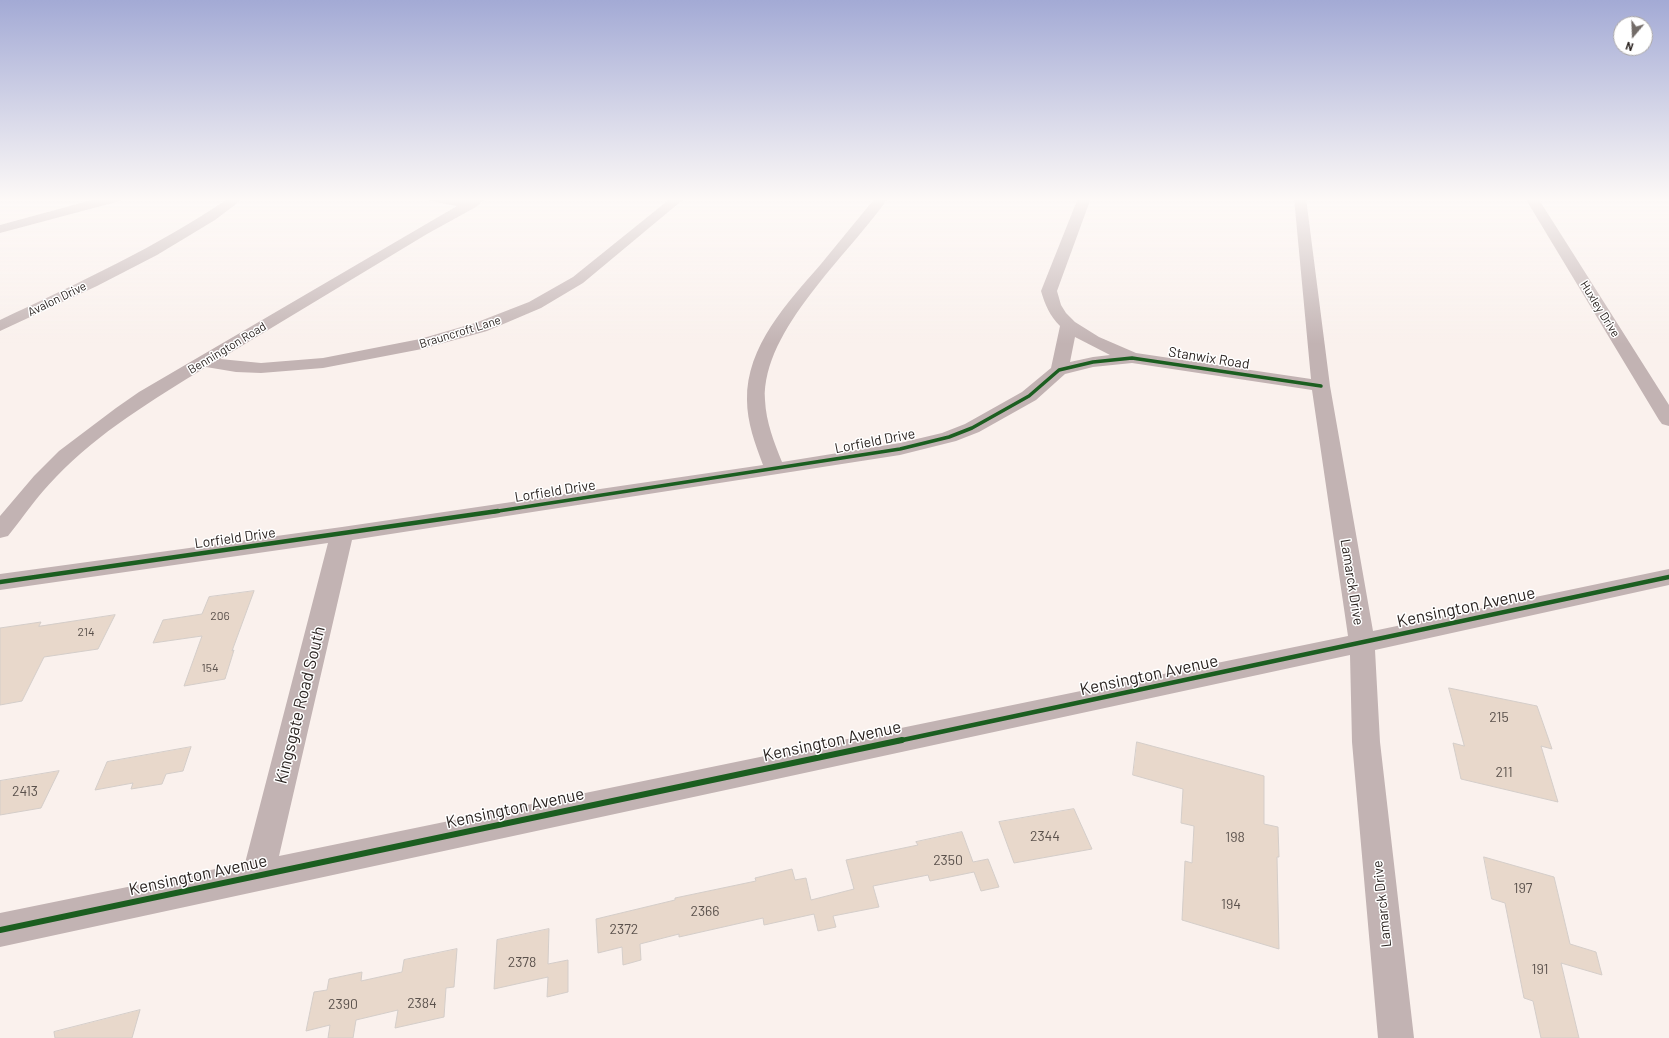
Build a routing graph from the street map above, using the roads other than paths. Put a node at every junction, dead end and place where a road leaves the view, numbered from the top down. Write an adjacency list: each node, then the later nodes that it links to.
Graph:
1 (162, 246): 9 (street, Avalon Drive)
2 (396, 246): 11 (street, Bennington Road)
3 (619, 246): 11 (street, Brauncroft Lane)
4 (842, 246): 16 (street)
5 (1066, 246): 8 (street)
6 (1305, 246): 14 (street, Lamarck Drive)
7 (1561, 246): 15 (street, Huxley Drive)
8 (1069, 325): 10 (street); 13 (street)
9 (0, 326)
10 (1132, 358): 12 (street, Stanwix Road); 14 (street, Stanwix Road)
11 (205, 362): 17 (street, Bennington Road)
12 (1093, 362): 13 (street, Lorfield Drive)
13 (1058, 370): 16 (street, Lorfield Drive)
14 (1321, 386): 21 (street, Lamarck Drive)
15 (1669, 420)
16 (775, 469): 18 (street, Lorfield Drive)
17 (0, 531)
18 (342, 534): 20 (street, Lorfield Drive); 22 (street, Kingsgate Road South)
19 (1669, 577): 21 (street, Kensington Avenue)
20 (0, 582)
21 (1362, 643): 22 (street, Kensington Avenue); 24 (street, Lamarck Drive)
22 (258, 876): 23 (street, Kensington Avenue)
23 (0, 930)
24 (1396, 1038)

